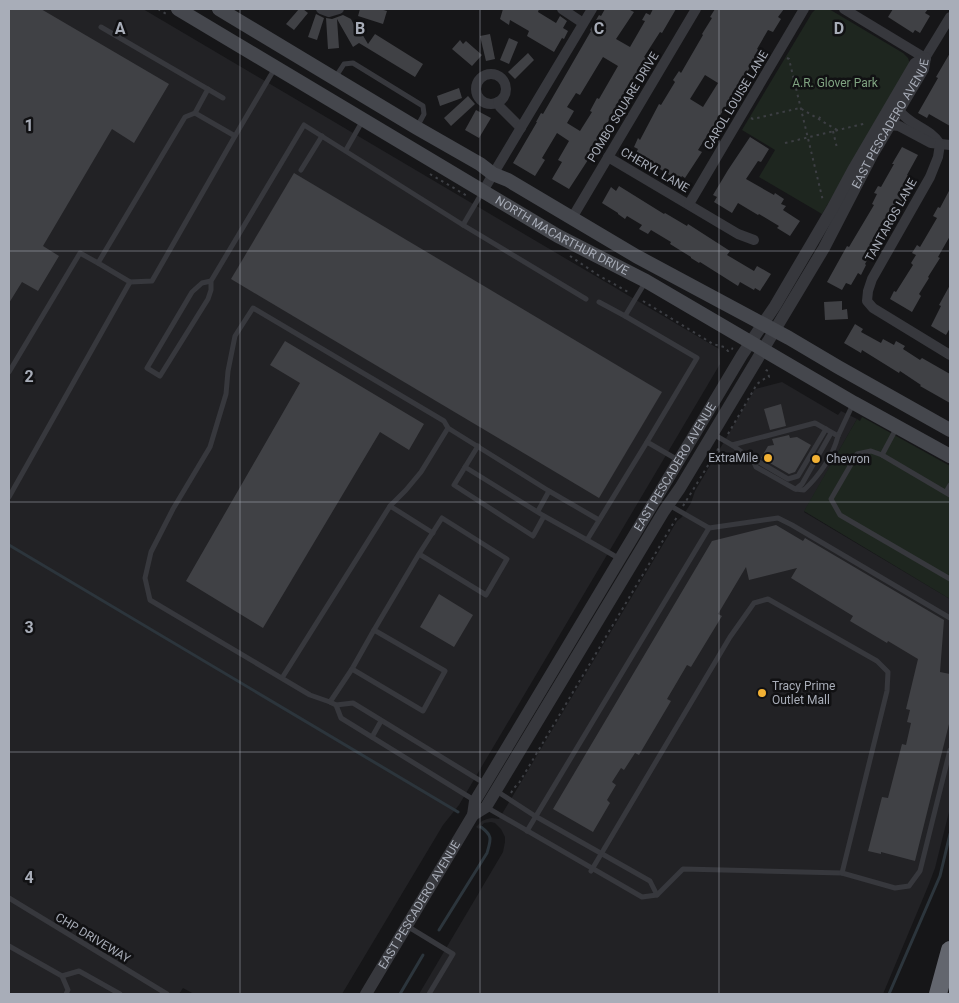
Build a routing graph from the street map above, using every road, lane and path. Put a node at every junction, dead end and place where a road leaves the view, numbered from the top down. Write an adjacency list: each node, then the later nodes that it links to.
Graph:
1 (178, 9): 15 (main road, NORTH MACARTHUR DRIVE)
2 (218, 9): 16 (main road, NORTH MACARTHUR DRIVE)
3 (322, 9): 4 (street)
4 (339, 9)
5 (562, 9): 11 (street)
6 (592, 9): 11 (street)
7 (696, 9): 39 (street, POMBO SQUARE DRIVE)
8 (804, 9): 13 (street, CAROL LOUISE LANE)
9 (844, 9): 14 (street)
10 (950, 17): 14 (street)
11 (584, 23): 29 (street)
12 (101, 27): 17 (lane)
13 (778, 53): 20 (path); 22 (street, CAROL LOUISE LANE)
14 (925, 58): 21 (street, EAST PESCADERO AVENUE); 27 (street, EAST PESCADERO AVENUE)
15 (276, 68): 26 (main road, NORTH MACARTHUR DRIVE); 32 (lane)
16 (335, 78): 28 (main road, NORTH MACARTHUR DRIVE); 28 (lane)
17 (208, 89): 18 (lane); 23 (lane)
18 (223, 98)
19 (498, 102): 29 (street)
20 (800, 108): 22 (path); 25 (path); 34 (path)
21 (899, 110): 27 (street, EAST PESCADERO AVENUE); 36 (street)
22 (743, 113): 43 (street, CAROL LOUISE LANE)
23 (195, 114): 32 (lane); 48 (lane)
24 (822, 114): 25 (path)
25 (819, 119): 30 (path)
26 (363, 120): 38 (lane); 42 (main road, NORTH MACARTHUR DRIVE)
27 (886, 124): 30 (path); 36 (street); 44 (street, EAST PESCADERO AVENUE); 55 (street, EAST PESCADERO AVENUE)
28 (416, 128): 41 (main road, NORTH MACARTHUR DRIVE)
29 (521, 128): 41 (street)
30 (837, 130): 31 (path)
31 (833, 131): 34 (path); 37 (path)
32 (235, 136): 51 (lane)
33 (322, 136): 38 (lane); 40 (lane); 50 (lane)
34 (808, 137): 35 (path); 44 (path)
35 (785, 143)
36 (945, 144): 58 (street, TANTAROS LANE)
37 (837, 148)
38 (346, 150): 46 (lane)
39 (608, 157): 43 (street, CHERYL LANE); 45 (street, POMBO SQUARE DRIVE)
40 (302, 170)
41 (493, 174): 42 (street); 45 (main road, NORTH MACARTHUR DRIVE)
42 (483, 191): 46 (lane); 49 (main road, NORTH MACARTHUR DRIVE)
43 (689, 204): 47 (street, CHERYL LANE)
44 (832, 209): 55 (street, EAST PESCADERO AVENUE)
45 (572, 218): 55 (main road, NORTH MACARTHUR DRIVE)
46 (463, 225): 52 (lane)
47 (754, 240)
48 (98, 263): 51 (lane); 60 (lane)
49 (646, 280): 54 (lane); 56 (main road, NORTH MACARTHUR DRIVE)
50 (211, 281): 50 (lane)
51 (130, 282): 81 (lane)
52 (586, 299)
53 (599, 302): 54 (lane)
54 (625, 316): 69 (lane)
55 (769, 327): 56 (street, EAST PESCADERO AVENUE); 57 (street, EAST PESCADERO AVENUE); 65 (main road, NORTH MACARTHUR DRIVE)
56 (751, 342): 57 (main road, NORTH MACARTHUR DRIVE); 75 (street, EAST PESCADERO AVENUE)
57 (764, 350): 61 (main road, NORTH MACARTHUR DRIVE); 68 (street, EAST PESCADERO AVENUE)
58 (950, 355)
59 (768, 371): 68 (path)
60 (9, 372)
61 (854, 402): 62 (main road, NORTH MACARTHUR DRIVE); 67 (lane)
62 (897, 427): 72 (lane); 73 (main road, NORTH MACARTHUR DRIVE)
63 (448, 428): 71 (lane); 83 (lane); 98 (lane)
64 (826, 429): 66 (lane); 70 (lane); 74 (lane)
65 (950, 430)
66 (831, 433): 67 (lane); 78 (lane)
67 (838, 436): 78 (lane)
68 (718, 437): 70 (lane); 82 (street, EAST PESCADERO AVENUE); 85 (path)
69 (647, 442): 75 (lane); 87 (lane)
70 (732, 445): 74 (lane)
71 (478, 446): 76 (lane); 79 (lane)
72 (882, 455): 80 (lane); 94 (lane)
73 (950, 456)
74 (753, 460): 78 (lane)
75 (679, 461): 92 (street, EAST PESCADERO AVENUE)
76 (465, 467): 84 (lane); 86 (lane)
77 (950, 485): 80 (lane)
78 (796, 489)
79 (549, 491): 84 (lane); 87 (lane)
80 (948, 494)
81 (9, 497)
82 (669, 505): 85 (lane); 93 (street, EAST PESCADERO AVENUE)
83 (390, 506): 89 (lane); 98 (lane)
84 (538, 511): 86 (lane)
85 (680, 512): 88 (lane); 105 (path)
86 (544, 516): 90 (lane)
87 (599, 520): 90 (lane)
88 (709, 528): 95 (lane); 107 (lane)
89 (433, 533): 91 (lane); 91 (lane)
90 (587, 540): 92 (lane)
91 (420, 554): 96 (lane)
92 (620, 559): 93 (lane); 104 (street, EAST PESCADERO AVENUE)
93 (632, 566): 104 (street, EAST PESCADERO AVENUE)
94 (950, 579)
95 (950, 618)
96 (374, 630): 97 (lane); 97 (lane)
97 (352, 669): 99 (lane)
98 (282, 678): 99 (lane)
99 (330, 702): 100 (lane)
100 (336, 705): 101 (lane); 102 (lane)
101 (381, 721): 102 (lane); 104 (lane)
102 (372, 737): 106 (lane)
103 (950, 750): 111 (lane)
104 (490, 787): 106 (street, EAST PESCADERO AVENUE); 107 (lane)
105 (514, 788)
106 (480, 804): 108 (lane); 114 (street, EAST PESCADERO AVENUE)
107 (535, 816): 108 (lane); 109 (lane)
108 (527, 831): 110 (lane)
109 (602, 854): 110 (lane); 111 (lane); 112 (lane)
110 (592, 870): 112 (lane)
111 (842, 873): 112 (lane)
112 (657, 895)
113 (9, 898): 121 (lane, CHP DRIVEWAY)
114 (407, 925): 122 (street, EAST PESCADERO AVENUE); 123 (lane)
115 (9, 946): 118 (lane)
116 (950, 950): 124 (highway)
117 (950, 975): 124 (highway)
118 (62, 976): 119 (lane); 120 (lane)
119 (66, 994)
120 (120, 994)
121 (167, 994)
122 (366, 994)
123 (429, 994)
124 (940, 994)

